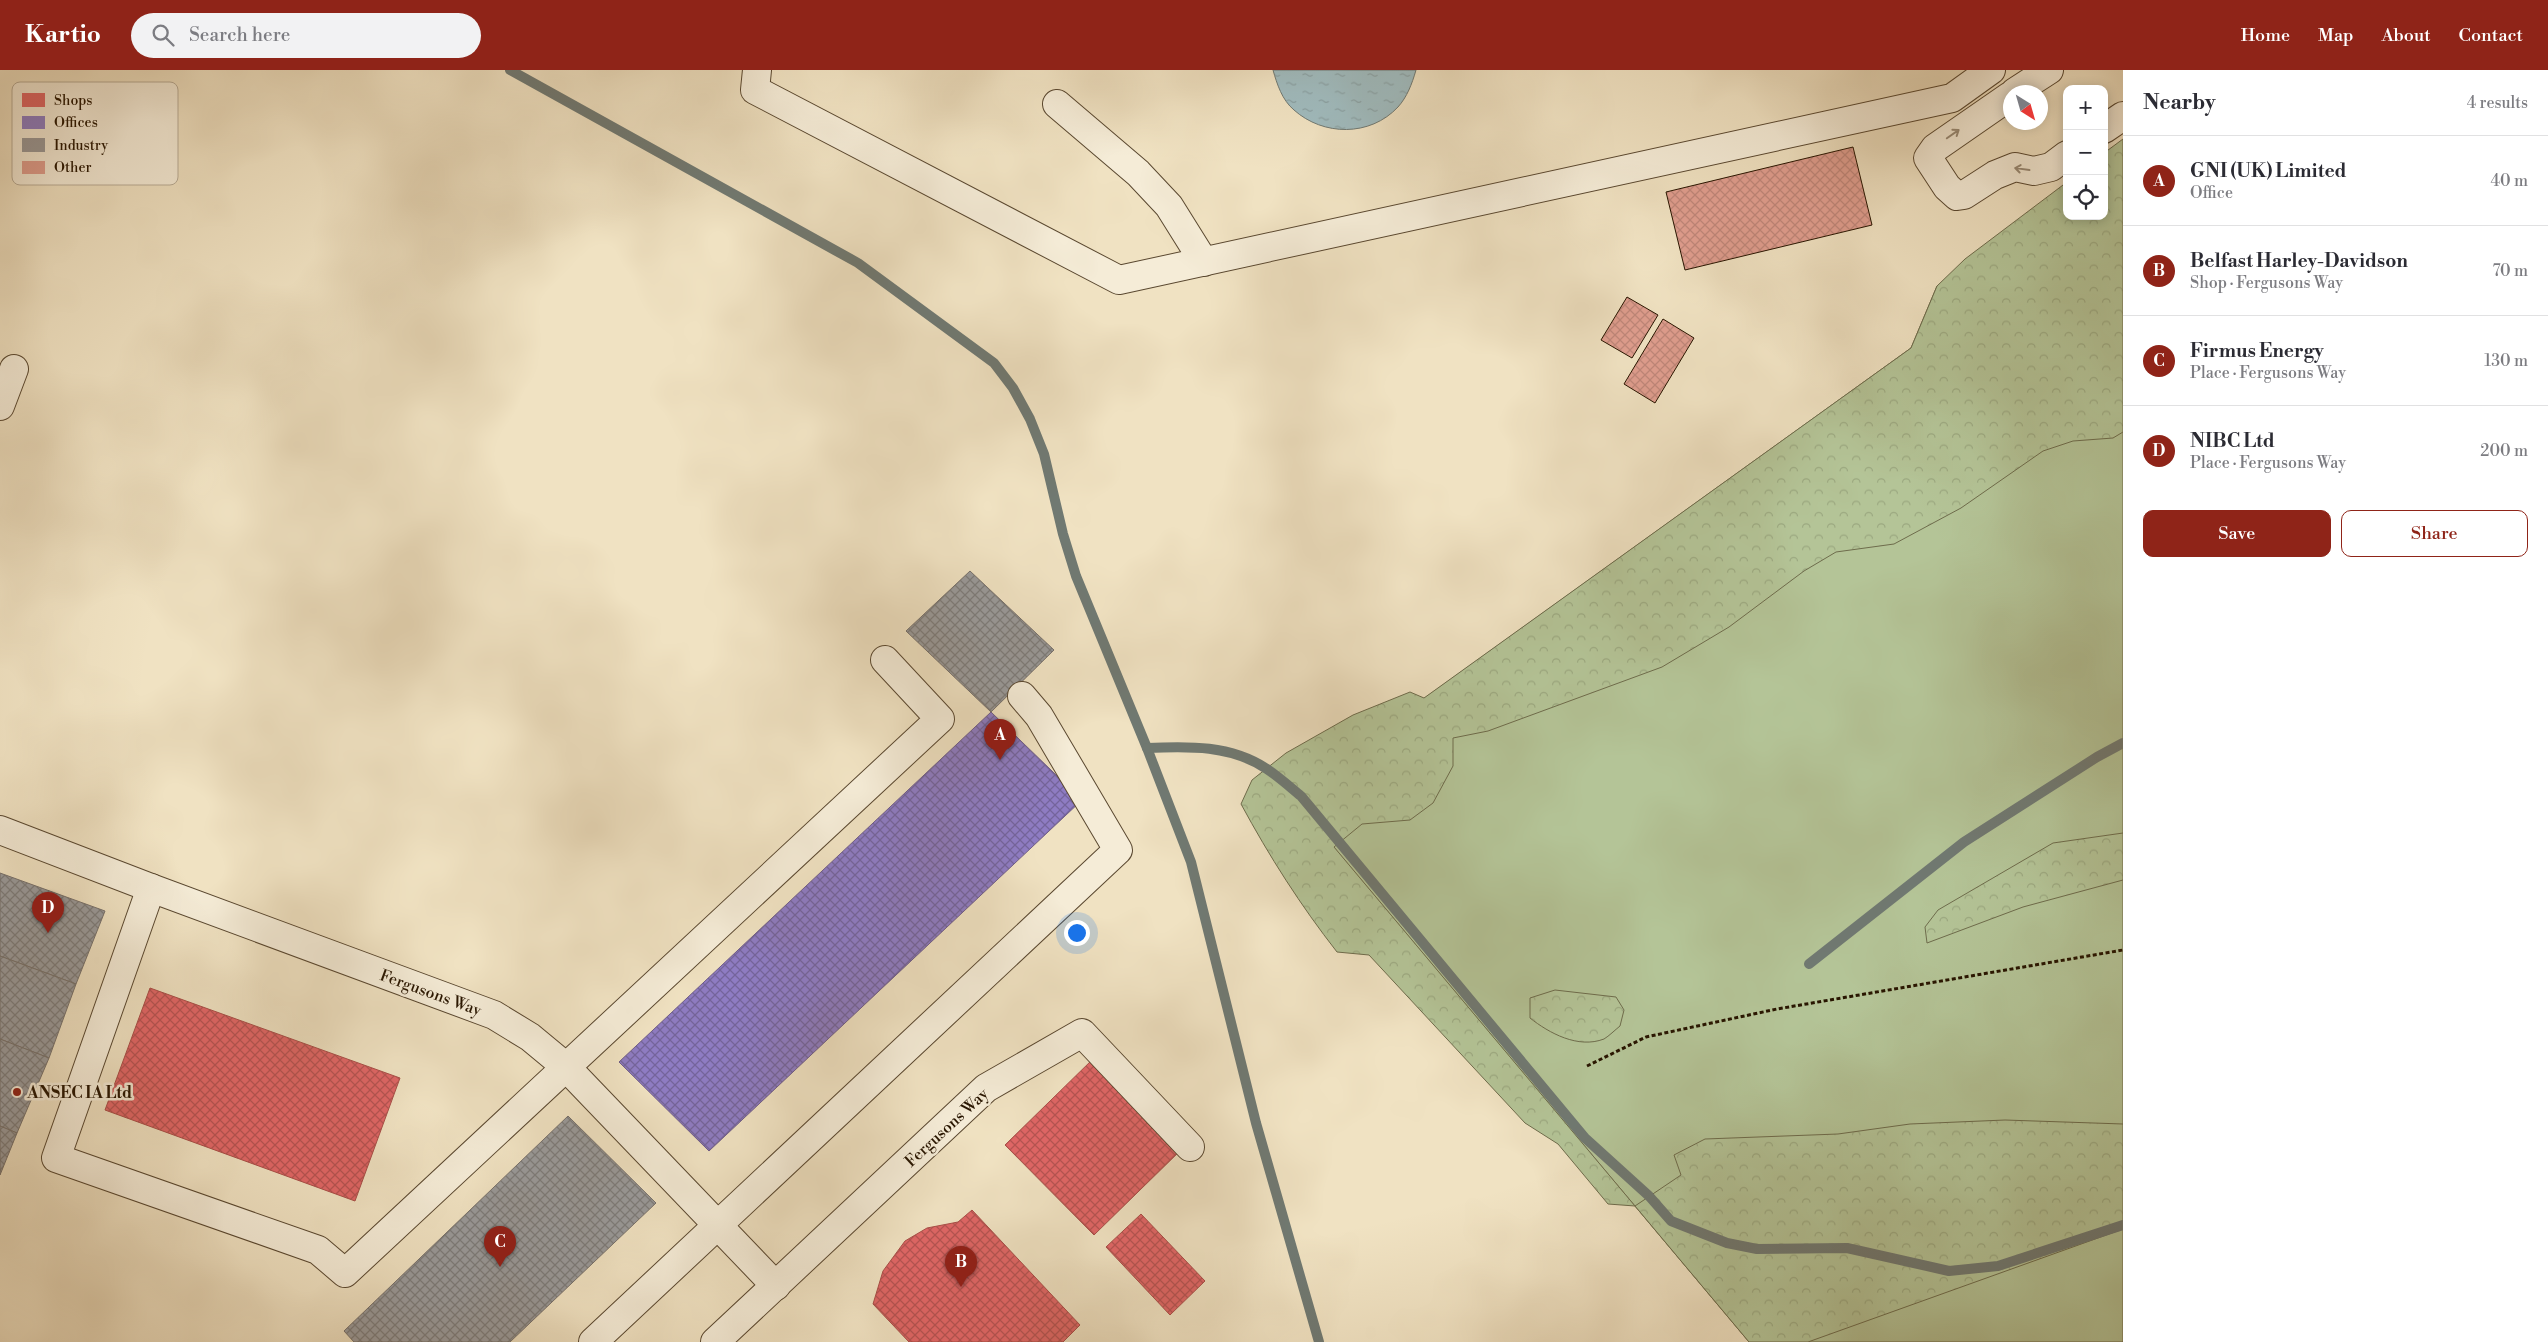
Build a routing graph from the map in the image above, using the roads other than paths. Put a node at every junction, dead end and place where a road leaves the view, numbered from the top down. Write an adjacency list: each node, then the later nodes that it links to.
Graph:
1 (757, 70): 10 (street)
2 (1991, 70): 10 (street)
3 (2048, 70): 4 (street)
4 (2026, 85)
5 (2003, 101): 9 (street, one-way to 5)
6 (1057, 104): 10 (street)
7 (2123, 116): 8 (street)
8 (2108, 126)
9 (2063, 158)
10 (1204, 262)
11 (14, 369): 12 (street)
12 (0, 406)
13 (885, 660): 17 (street)
14 (1022, 696): 19 (street)
15 (0, 830): 16 (street, Fergusons Way)
16 (151, 888): 17 (street, Fergusons Way); 17 (street)
17 (566, 1066): 19 (street, Fergusons Way)
18 (1190, 1147): 20 (street, Fergusons Way)
19 (717, 1225): 20 (street, Fergusons Way); 21 (street)
20 (776, 1286): 22 (street, Fergusons Way)
21 (593, 1342)
22 (715, 1342)

